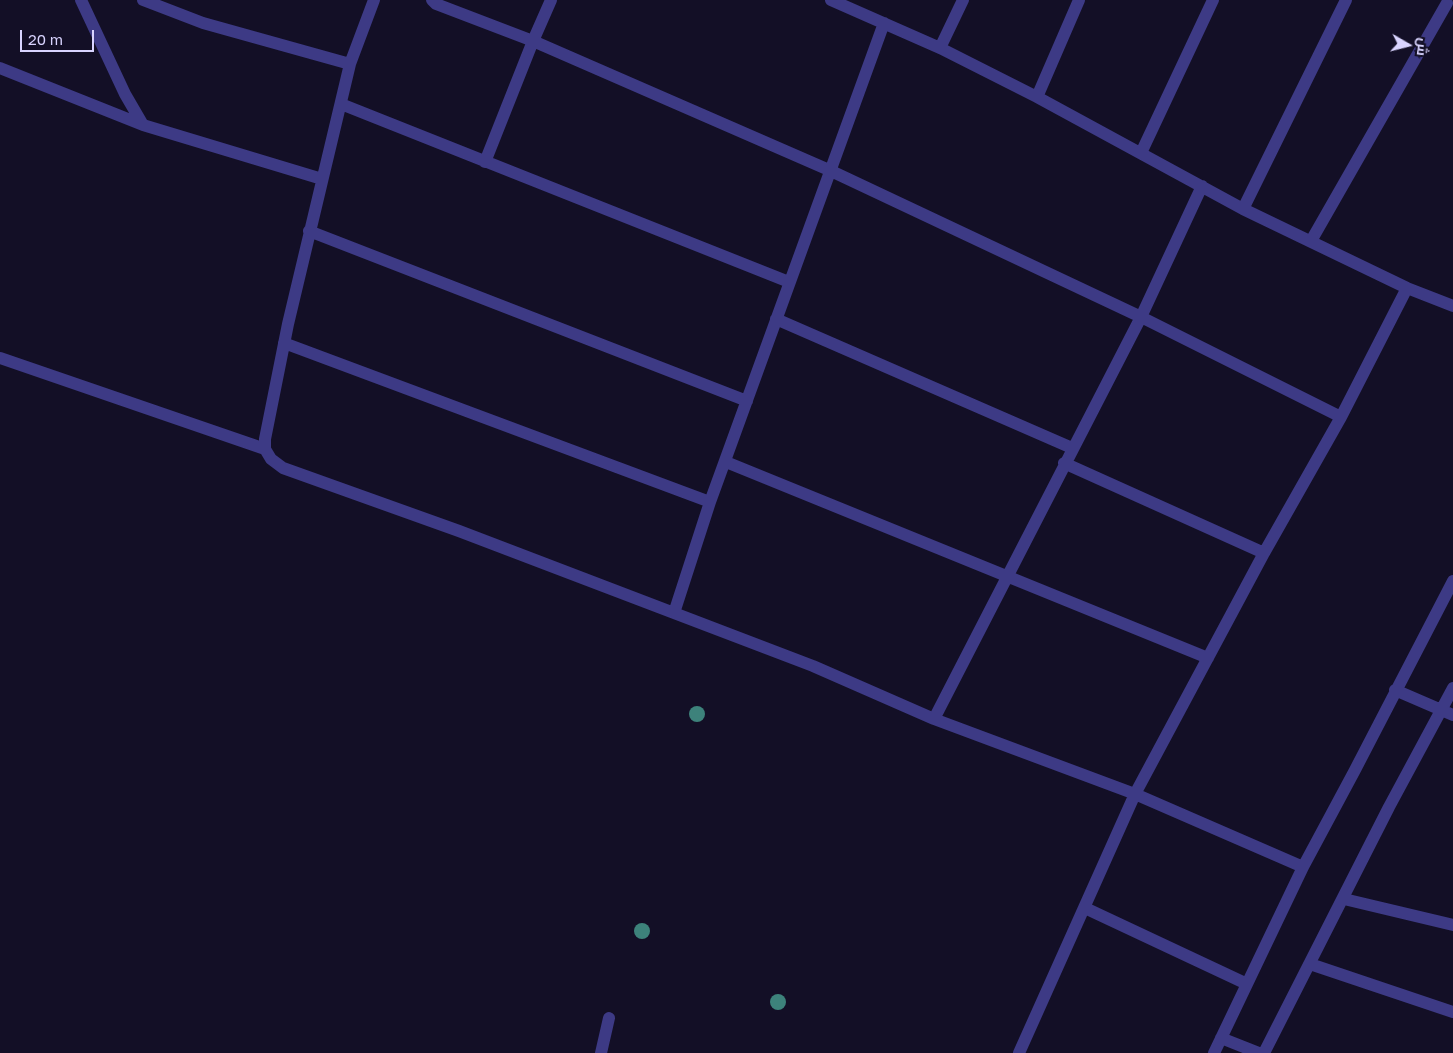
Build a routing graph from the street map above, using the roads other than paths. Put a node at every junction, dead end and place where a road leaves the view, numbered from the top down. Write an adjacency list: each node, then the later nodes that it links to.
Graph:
1 (81, 0): 19 (street)
2 (143, 0): 15 (street)
3 (374, 0): 15 (street)
4 (432, 0): 13 (street)
5 (552, 0): 13 (street)
6 (831, 0): 12 (street)
7 (963, 0): 14 (street)
8 (1079, 0): 17 (street)
9 (1213, 0): 20 (street)
10 (1346, 0): 25 (street)
11 (1446, 3): 27 (street)
12 (884, 23): 14 (street); 22 (street)
13 (532, 40): 21 (street); 22 (street)
14 (940, 48): 17 (street)
15 (350, 64): 18 (street)
16 (0, 68): 19 (street)
17 (1037, 96): 20 (street)
18 (341, 104): 21 (street); 23 (street)
19 (143, 125): 23 (street)
20 (1141, 153): 24 (street)
21 (485, 162): 28 (street)
22 (829, 170): 28 (street); 31 (street)
23 (322, 179): 26 (street)
24 (1202, 186): 25 (street); 31 (street)
25 (1243, 209): 27 (street)
26 (309, 231): 33 (street); 35 (street)
27 (1311, 241): 29 (street)
28 (789, 282): 32 (street)
29 (1407, 288): 30 (street); 36 (street)
30 (1453, 306)
31 (1141, 317): 36 (street); 37 (street)
32 (776, 319): 35 (street); 37 (street)
33 (284, 343): 38 (street); 41 (street)
34 (0, 358): 38 (street)
35 (746, 401): 39 (street)
36 (1341, 417): 42 (street)
37 (1072, 448): 40 (street)
38 (265, 449): 45 (street)
39 (726, 462): 41 (street); 43 (street)
40 (1064, 463): 42 (street); 43 (street)
41 (710, 502): 45 (street)
42 (1264, 553): 46 (street)
43 (1007, 577): 46 (street); 50 (street)
44 (1453, 581): 48 (street)
45 (674, 613): 50 (street)
46 (1208, 658): 51 (street)
47 (1453, 688): 49 (street)
48 (1396, 690): 49 (street); 52 (street)
49 (1447, 713): 53 (street)
50 (934, 719): 51 (street)
51 (1135, 794): 52 (street); 54 (street)
52 (1302, 867): 57 (street)
53 (1344, 899): 55 (street); 56 (street)
54 (1085, 908): 57 (street); 61 (street)
55 (1453, 924)
56 (1310, 964): 58 (street); 65 (street)
57 (1247, 984): 60 (street)
58 (1453, 1012)
59 (609, 1018): 62 (street)
60 (1221, 1038): 63 (street); 64 (street)
61 (1023, 1052)
62 (601, 1053)
63 (1214, 1053)
64 (1259, 1053)
65 (1264, 1053)

